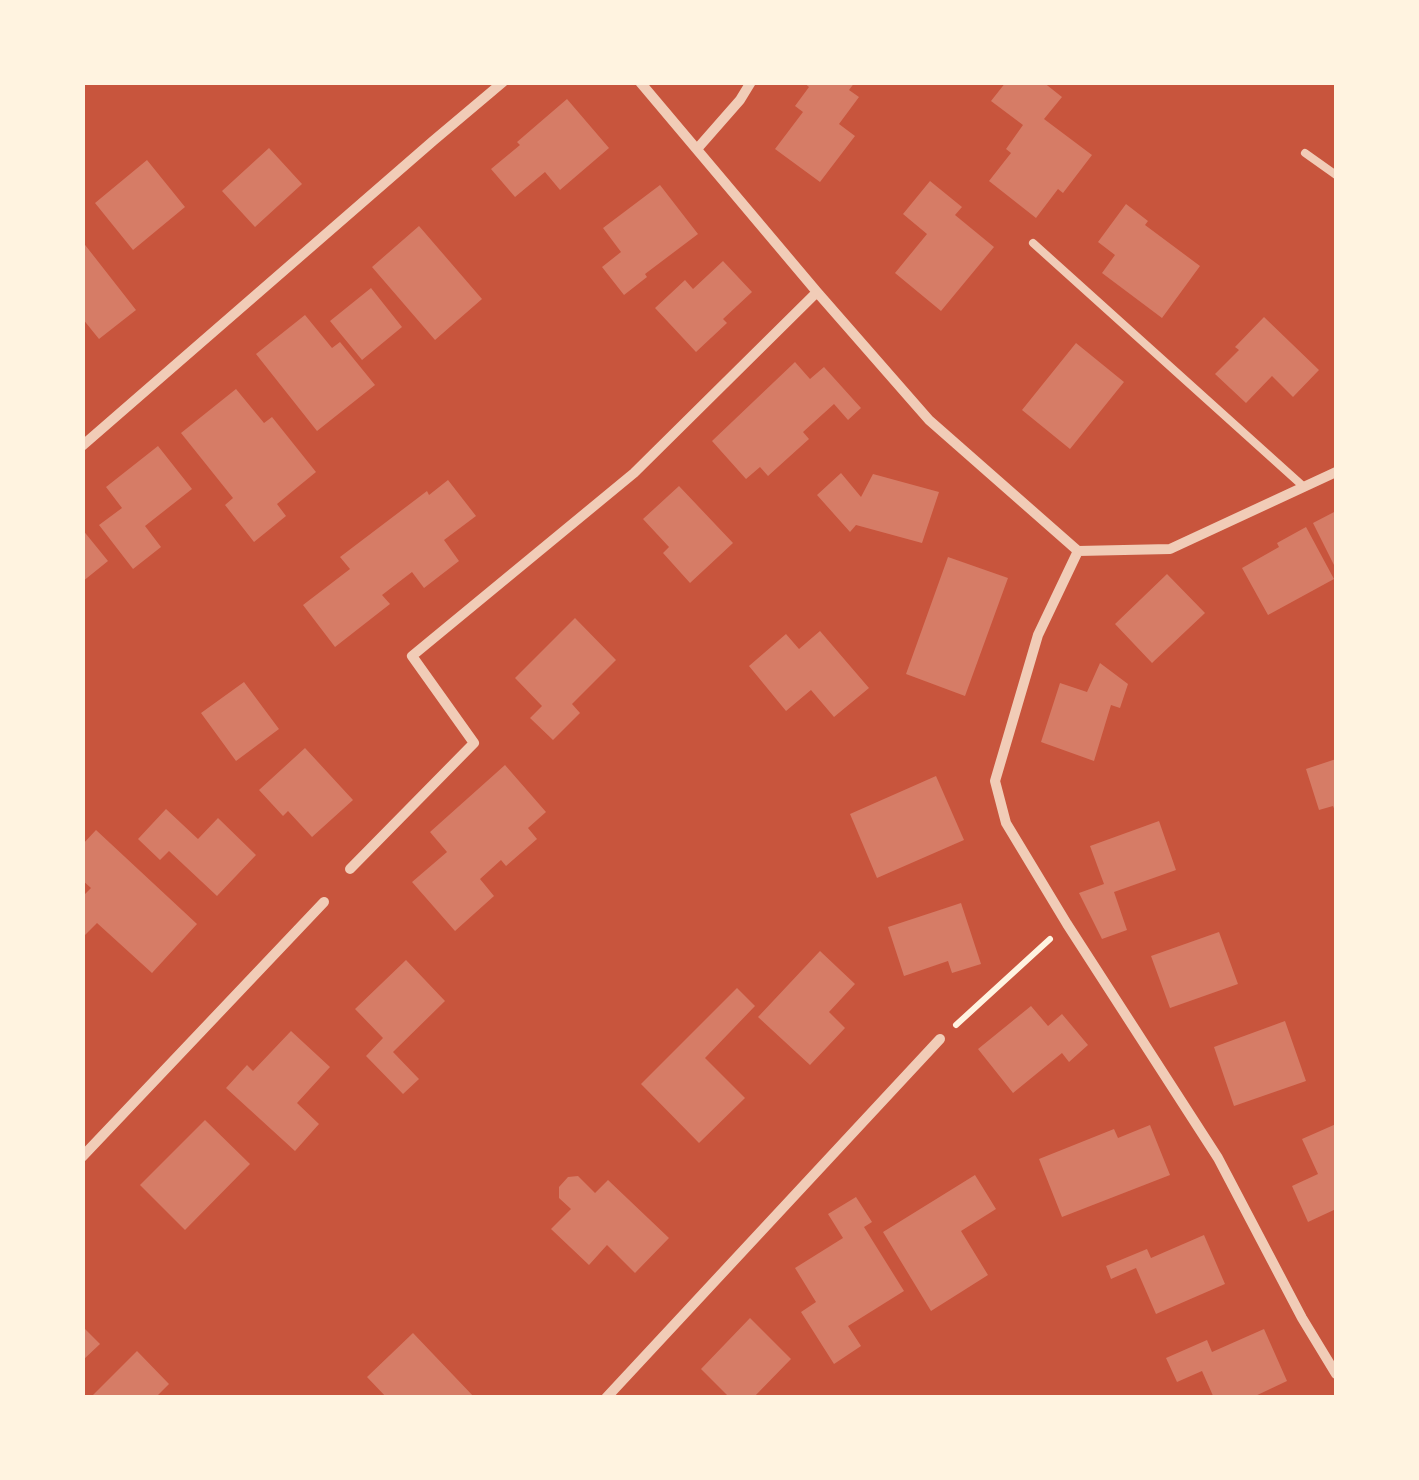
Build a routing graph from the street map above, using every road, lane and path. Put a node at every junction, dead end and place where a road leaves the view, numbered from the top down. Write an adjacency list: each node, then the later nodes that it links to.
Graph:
1 (503, 82): 9 (street)
2 (640, 82): 4 (street)
3 (752, 82): 4 (street)
4 (697, 149): 8 (street)
5 (1305, 153): 6 (lane)
6 (1336, 175)
7 (1033, 243): 11 (lane)
8 (817, 292): 12 (street); 13 (street)
9 (82, 446)
10 (1336, 472): 11 (street)
11 (1304, 488): 12 (street)
12 (1078, 551): 15 (street)
13 (350, 868)
14 (324, 902): 17 (street)
15 (1067, 924): 16 (path); 18 (street)
16 (940, 1039): 19 (street)
17 (82, 1157)
18 (1336, 1374)
19 (606, 1398)

